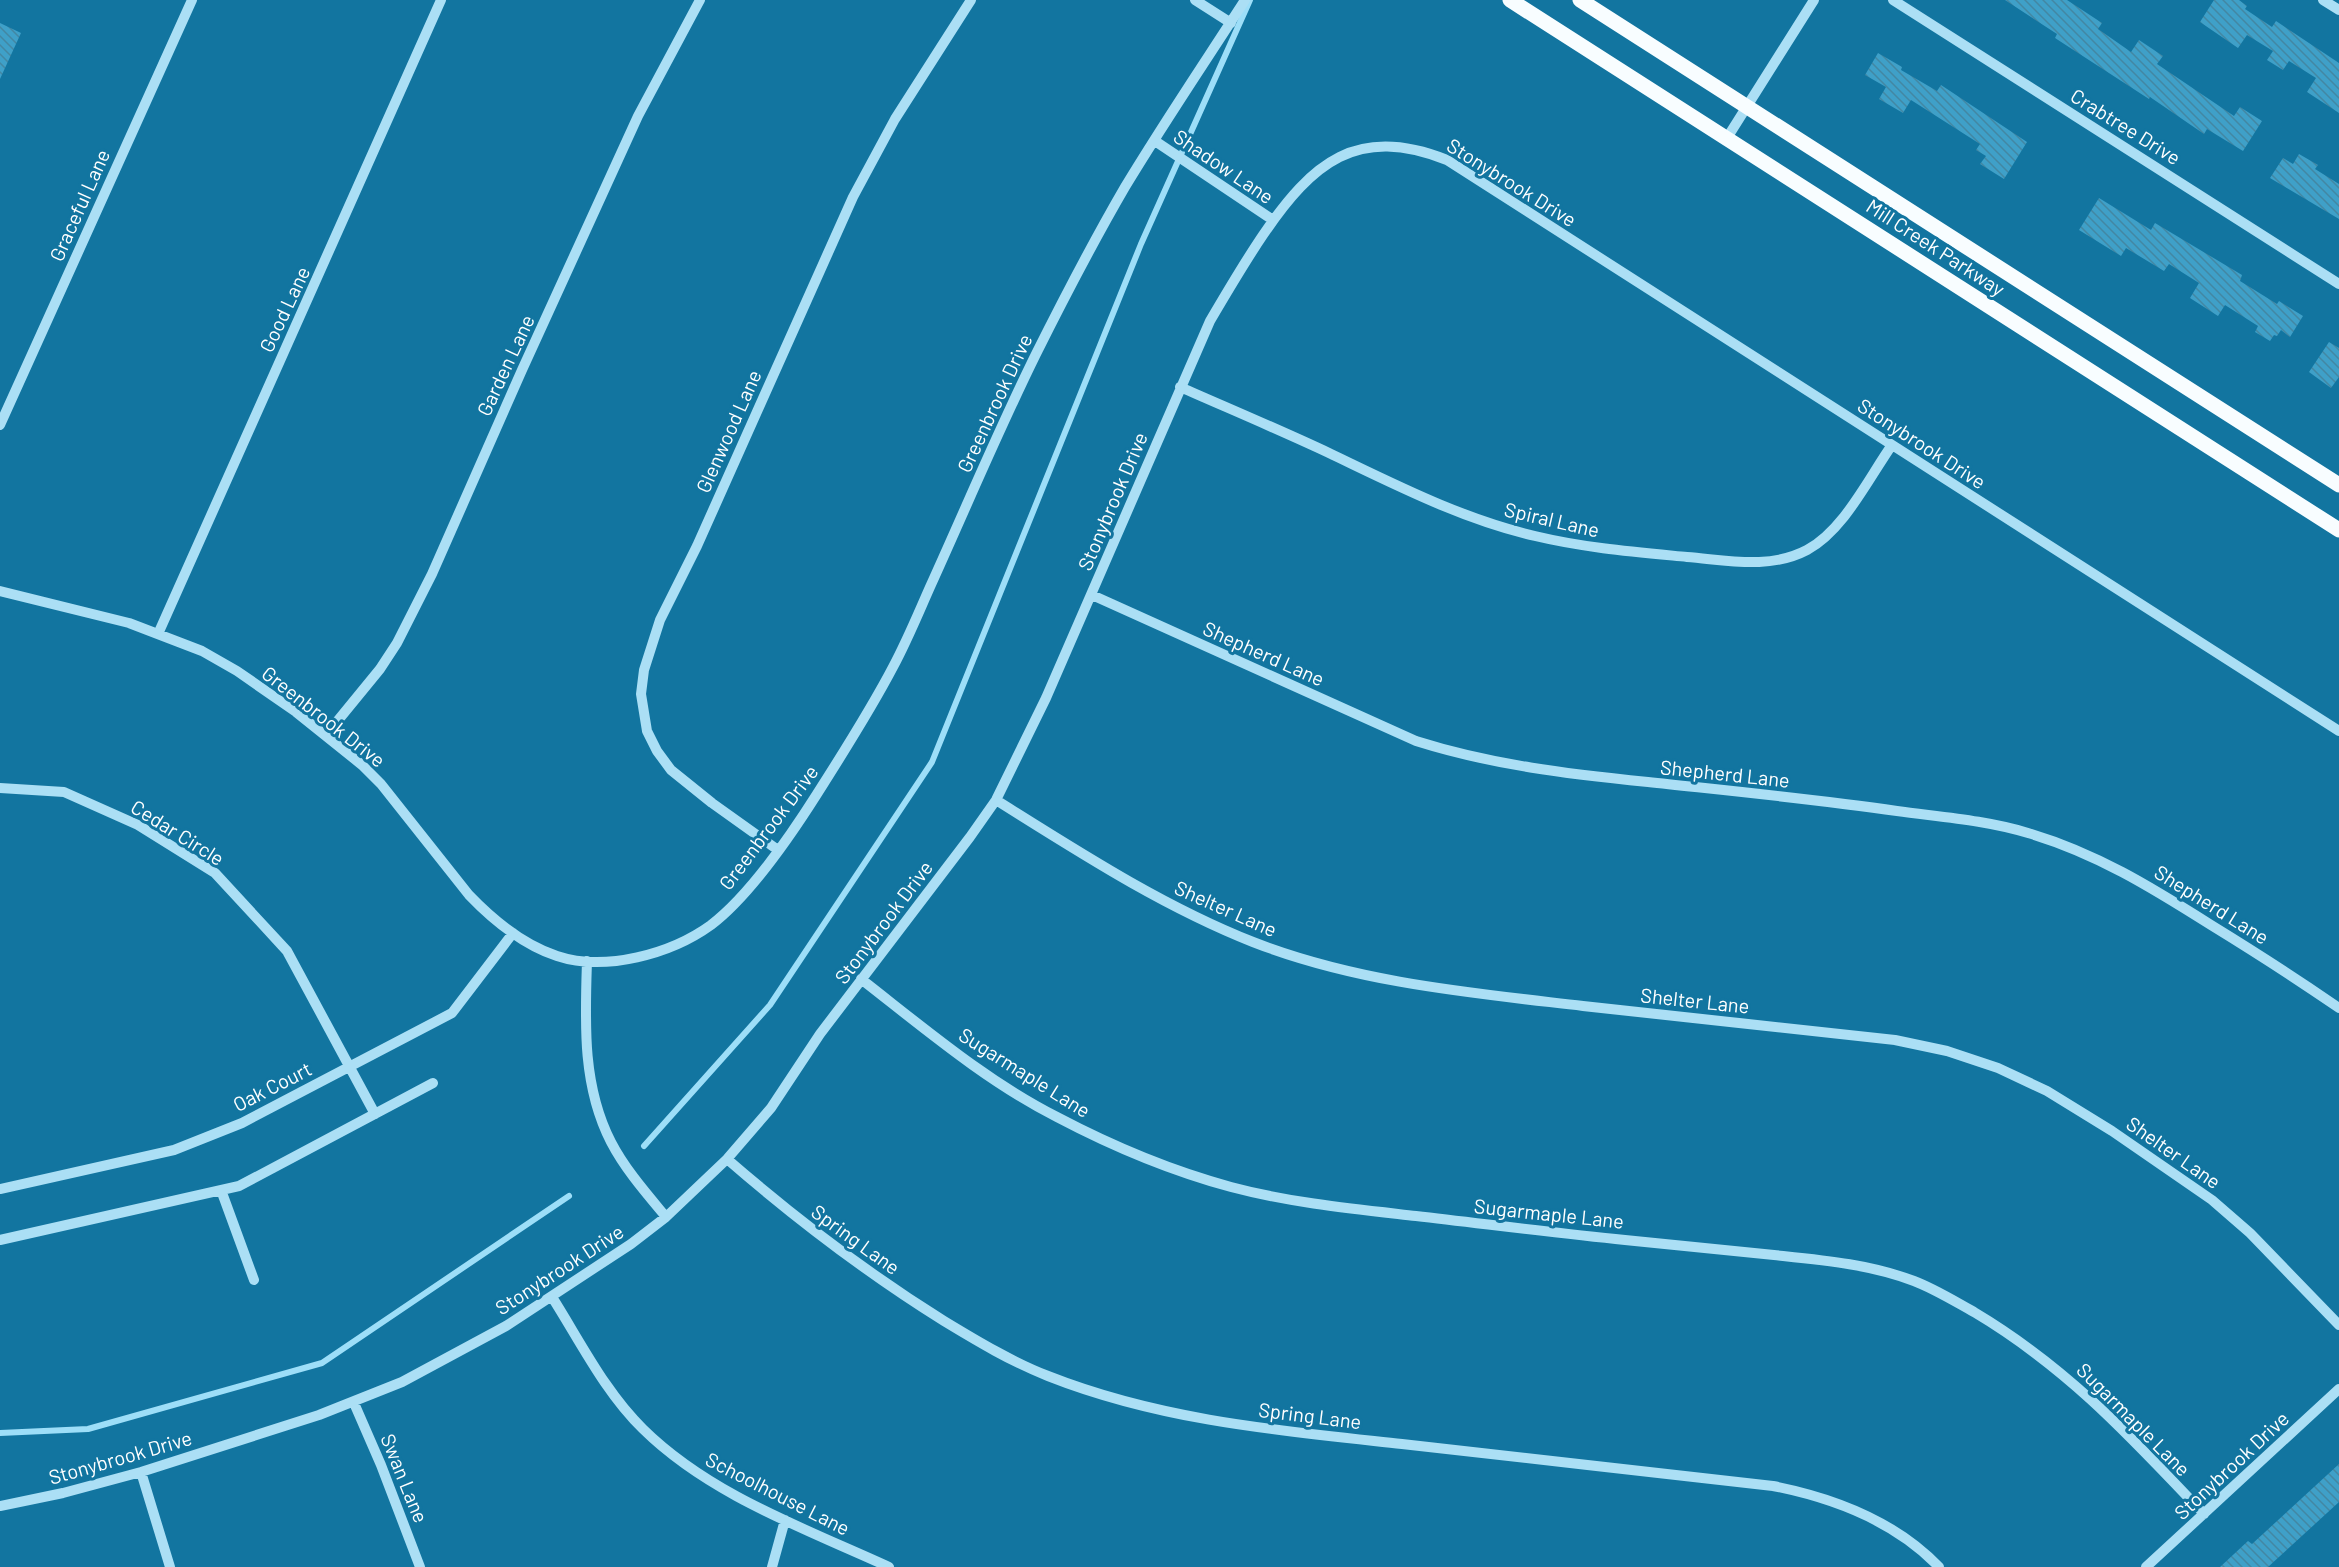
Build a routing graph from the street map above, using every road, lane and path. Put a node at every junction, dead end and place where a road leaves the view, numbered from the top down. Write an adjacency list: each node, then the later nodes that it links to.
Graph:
1 (192, 0): 20 (street, Graceful Lane)
2 (441, 0): 26 (street, Good Lane)
3 (700, 0): 28 (street, Garden Lane)
4 (971, 0): 31 (street, Glenwood Lane)
5 (1195, 0): 13 (street)
6 (1245, 0): 13 (street, Greenbrook Drive)
7 (1510, 0): 15 (main road, Mill Creek Parkway)
8 (1580, 0): 14 (main road, Mill Creek Parkway)
9 (1814, 0): 14 (street)
10 (1893, 0): 18 (street, Crabtree Drive)
11 (2323, 0): 12 (street)
12 (2339, 10)
13 (1231, 23): 16 (street, Greenbrook Drive)
14 (1747, 106): 15 (street); 22 (main road, Mill Creek Parkway)
15 (1727, 138): 23 (main road, Mill Creek Parkway)
16 (1155, 141): 17 (street, Shadow Lane); 31 (street, Greenbrook Drive)
17 (1273, 220): 19 (street, Stonybrook Drive); 21 (street, Stonybrook Drive)
18 (2339, 284)
19 (1180, 387): 21 (street, Spiral Lane); 25 (street, Stonybrook Drive)
20 (0, 425)
21 (1892, 445): 27 (street, Stonybrook Drive)
22 (2339, 485)
23 (2339, 531)
24 (0, 591): 26 (street, Greenbrook Drive)
25 (1092, 595): 30 (street, Stonybrook Drive); 35 (street, Shepherd Lane)
26 (158, 634): 28 (street, Greenbrook Drive)
27 (2339, 731)
28 (326, 735): 32 (street, Greenbrook Drive)
29 (0, 788): 36 (street, Cedar Circle)
30 (996, 800): 34 (street, Stonybrook Drive); 46 (street, Shelter Lane)
31 (778, 850): 33 (street, Greenbrook Drive)
32 (513, 933): 33 (street, Greenbrook Drive); 36 (street, Oak Court)
33 (587, 961): 42 (street)
34 (861, 979): 39 (street, Stonybrook Drive); 51 (street, Sugarmaple Lane)
35 (2339, 1008)
36 (351, 1066): 38 (street, Cedar Circle); 40 (street, Oak Court)
37 (433, 1083): 38 (street)
38 (375, 1114): 41 (street)
39 (727, 1159): 42 (street, Stonybrook Drive); 57 (street, Spring Lane)
40 (0, 1189)
41 (221, 1190): 43 (street); 44 (street)
42 (666, 1217): 45 (street, Stonybrook Drive)
43 (0, 1240)
44 (254, 1280)
45 (552, 1297): 48 (street, Stonybrook Drive); 52 (street, Schoolhouse Lane)
46 (2339, 1325)
47 (2339, 1389): 51 (street, Stonybrook Drive)
48 (354, 1403): 49 (street, Stonybrook Drive); 54 (street, Swan Lane)
49 (141, 1472): 50 (street, Stonybrook Drive); 53 (street)
50 (0, 1506)
51 (2204, 1515): 58 (street, Stonybrook Drive)
52 (785, 1520): 55 (street); 56 (street, Schoolhouse Lane)
53 (170, 1567)
54 (420, 1567)
55 (772, 1567)
56 (889, 1567)
57 (1939, 1567)
58 (2146, 1567)

